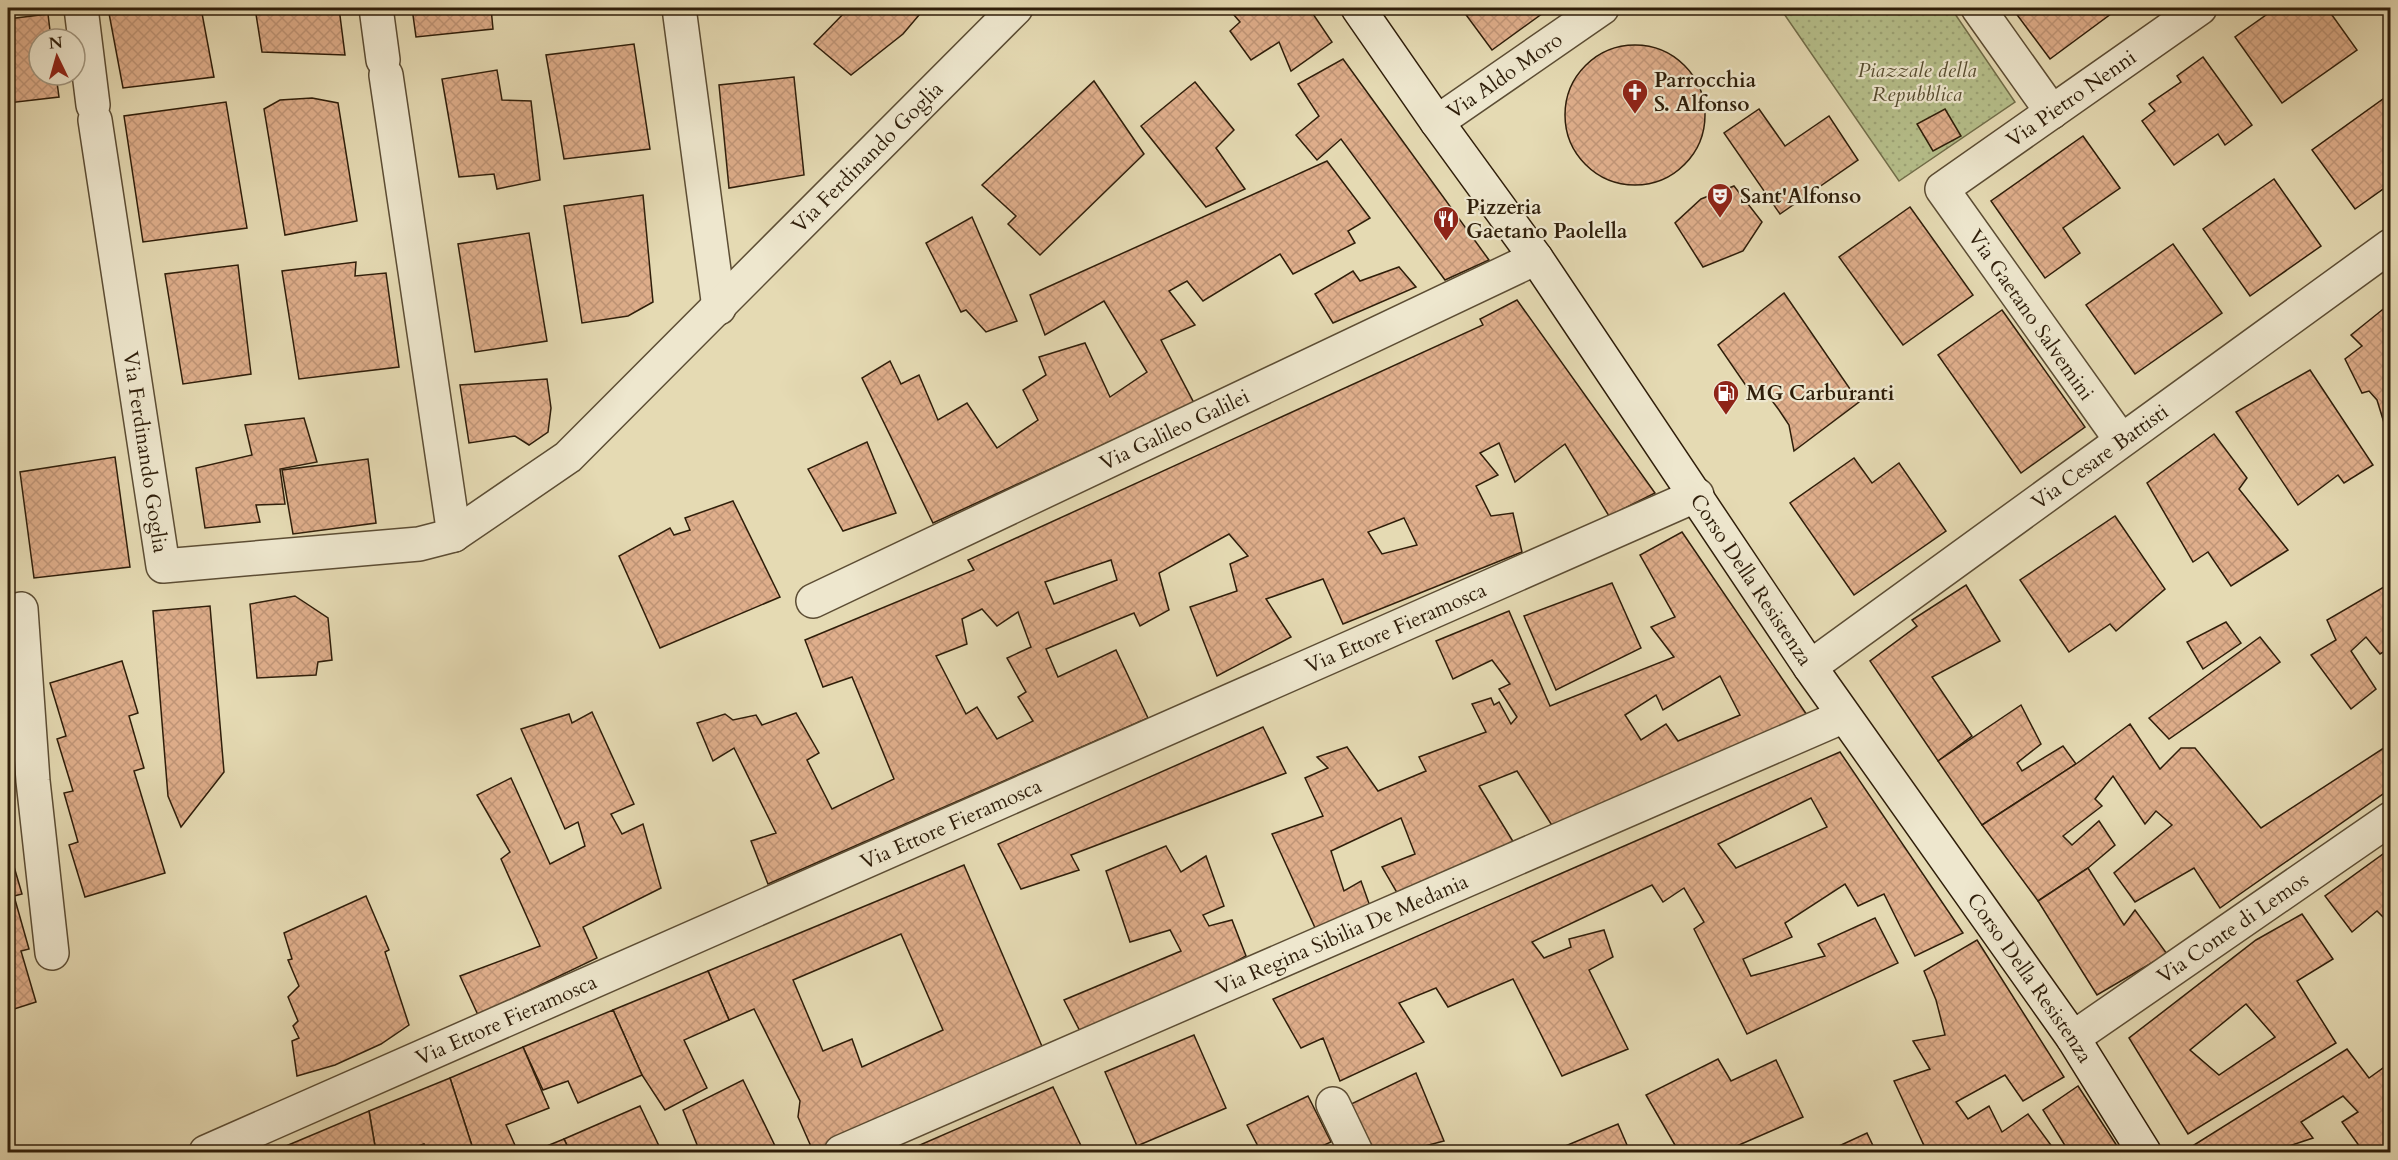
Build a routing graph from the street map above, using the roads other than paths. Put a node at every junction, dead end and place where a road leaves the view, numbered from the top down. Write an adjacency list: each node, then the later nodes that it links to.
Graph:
1 (81, 8): 17 (street, Via Ferdinando Goglia)
2 (376, 8): 17 (street)
3 (679, 8): 14 (street)
4 (1016, 8): 14 (street, Via Ferdinando Goglia)
5 (1358, 8): 10 (street, Corso Della Resistenza)
6 (1602, 8): 10 (street, Via Aldo Moro)
7 (1978, 8): 9 (street)
8 (2200, 8): 9 (street, Via Pietro Nenni)
9 (2052, 112): 11 (street, Via Pietro Nenni)
10 (1437, 122): 13 (street, Corso Della Resistenza)
11 (1942, 189): 15 (street, Via Gaetano Salvemini)
12 (2391, 246): 15 (street, Via Cesare Battisti)
13 (1536, 258): 16 (street, Corso Della Resistenza); 18 (street, Via Galileo Galilei)
14 (719, 308): 17 (street, Via Ferdinando Goglia)
15 (2121, 440): 20 (street, Via Cesare Battisti)
16 (1697, 495): 20 (street, Corso Della Resistenza); 27 (street, Via Ettore Fieramosca)
17 (454, 535)
18 (813, 601)
19 (8, 613): 22 (street)
20 (1810, 667): 21 (street, Corso Della Resistenza)
21 (1844, 716): 25 (street, Corso Della Resistenza); 28 (street, Via Regina Sibilia De Medania)
22 (20, 784): 24 (street)
23 (2391, 819): 25 (street, Via Conte di Lemos)
24 (52, 953)
25 (2073, 1038): 30 (street, Corso Della Resistenza)
26 (1333, 1104): 29 (street)
27 (206, 1152)
28 (841, 1152)
29 (1356, 1152)
30 (2144, 1152)

